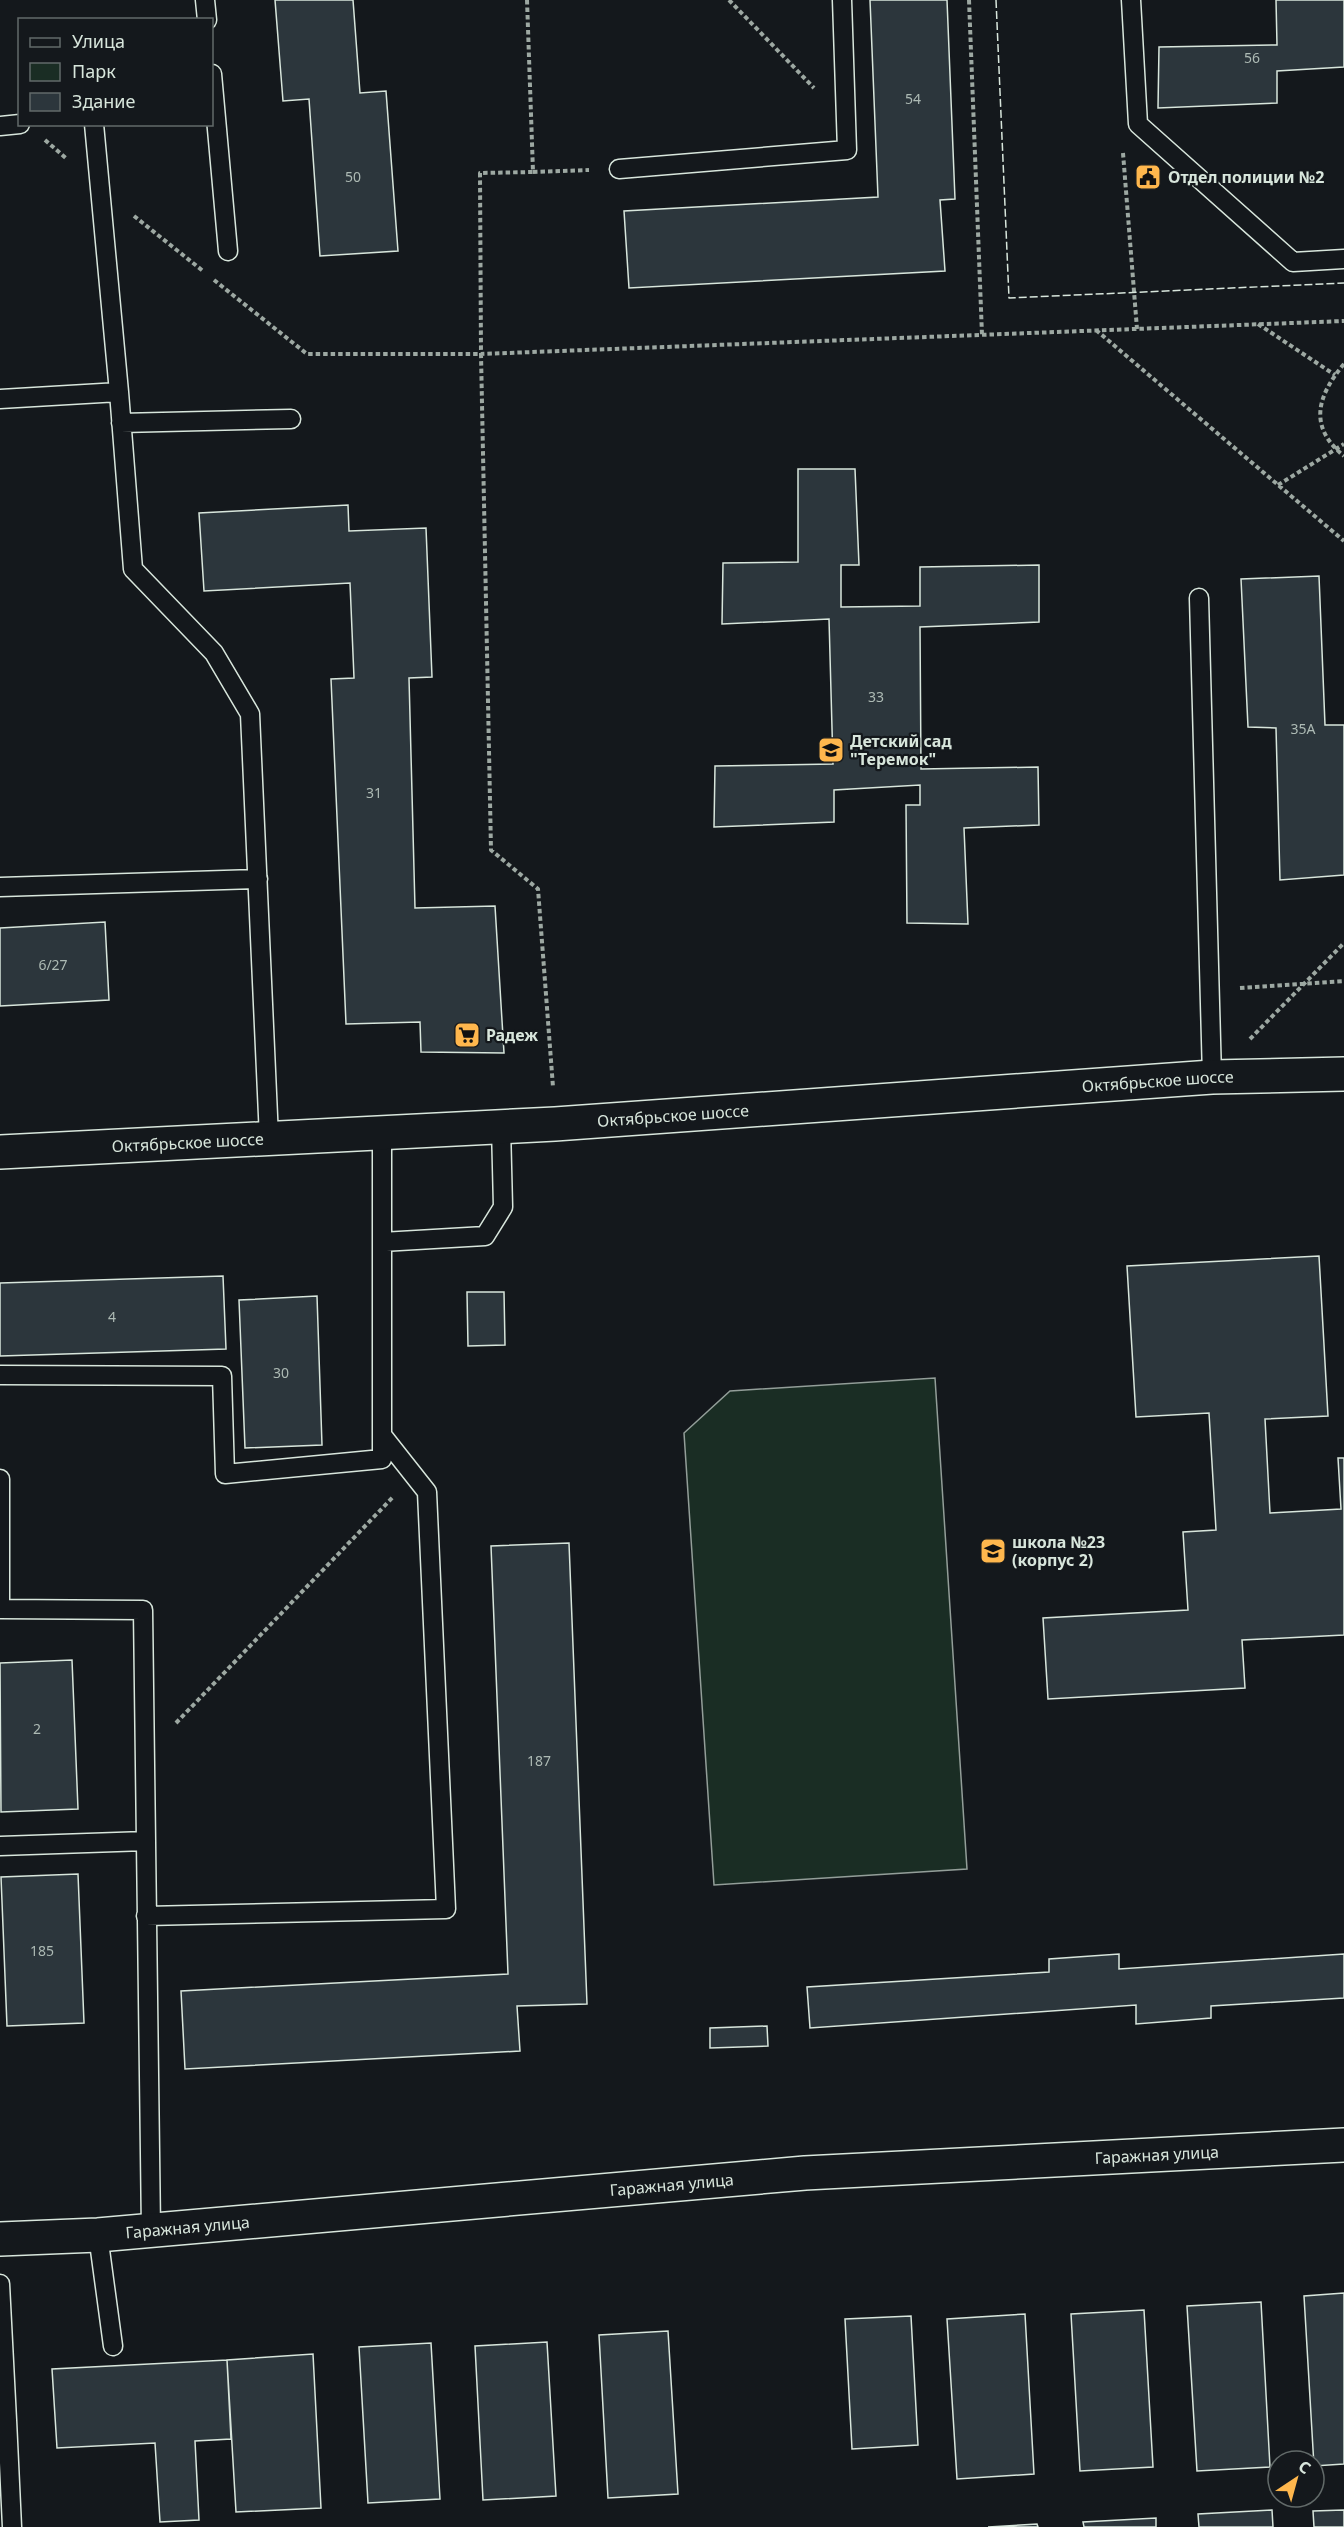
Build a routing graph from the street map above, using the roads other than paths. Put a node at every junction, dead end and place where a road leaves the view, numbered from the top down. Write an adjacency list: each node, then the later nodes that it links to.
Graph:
1 (205, 0): 4 (lane)
2 (842, 0): 9 (lane)
3 (1131, 0): 11 (lane)
4 (207, 18)
5 (213, 85): 10 (lane)
6 (18, 124): 7 (lane)
7 (0, 126)
8 (94, 126): 12 (lane)
9 (619, 169)
10 (228, 250)
11 (1344, 259)
12 (119, 392): 13 (lane); 15 (lane)
13 (0, 399)
14 (291, 419): 15 (lane)
15 (121, 423): 17 (lane)
16 (1199, 598): 20 (lane)
17 (258, 879): 18 (lane); 23 (lane)
18 (0, 887)
19 (1344, 1074): 20 (street, Октябрьское шоссе)
20 (1212, 1077): 21 (street, Октябрьское шоссе)
21 (501, 1126): 22 (street, Октябрьское шоссе); 25 (lane)
22 (382, 1133): 23 (street, Октябрьское шоссе); 25 (lane)
23 (269, 1138): 24 (street, Октябрьское шоссе)
24 (0, 1152)
25 (382, 1242): 27 (lane)
26 (0, 1375): 27 (lane)
27 (382, 1435): 31 (lane)
28 (0, 1479): 29 (lane)
29 (146, 1840): 30 (lane); 31 (lane)
30 (0, 1846)
31 (146, 1916): 33 (lane)
32 (1344, 2145): 33 (street, Гаражная улица)
33 (151, 2230): 34 (street, Гаражная улица)
34 (98, 2235): 35 (street, Гаражная улица); 37 (lane)
35 (0, 2239)
36 (0, 2284): 38 (lane)
37 (113, 2346)
38 (4, 2420): 39 (lane)
39 (12, 2527)

